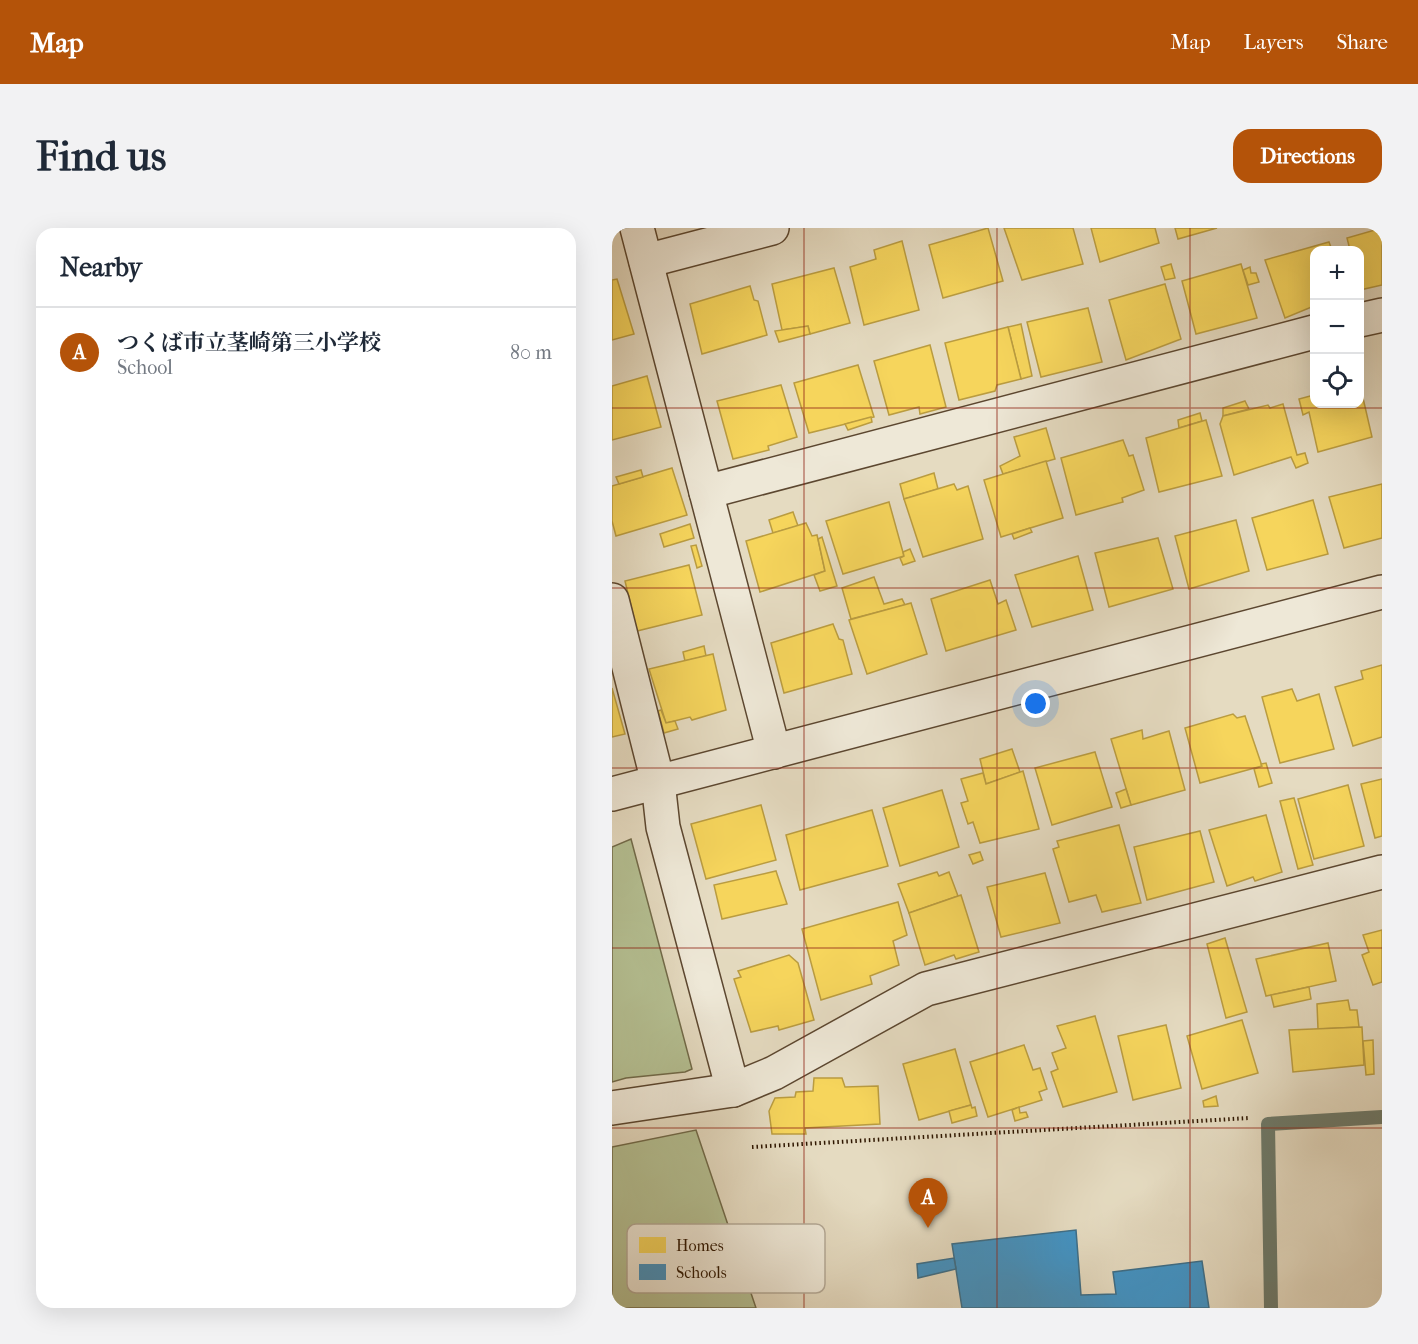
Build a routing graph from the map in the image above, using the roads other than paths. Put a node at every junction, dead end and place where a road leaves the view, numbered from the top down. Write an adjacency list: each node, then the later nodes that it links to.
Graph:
1 (637, 228): 3 (street)
2 (772, 228): 3 (street)
3 (646, 261): 7 (street)
4 (1382, 315): 5 (street)
5 (1364, 319)
6 (1310, 333): 7 (street)
7 (706, 492): 10 (street)
8 (1382, 592): 10 (street)
9 (612, 600): 11 (street)
10 (774, 752): 11 (street)
11 (658, 782): 12 (street); 14 (street)
12 (612, 794)
13 (1382, 872): 14 (street)
14 (733, 1090): 15 (street)
15 (612, 1108)

